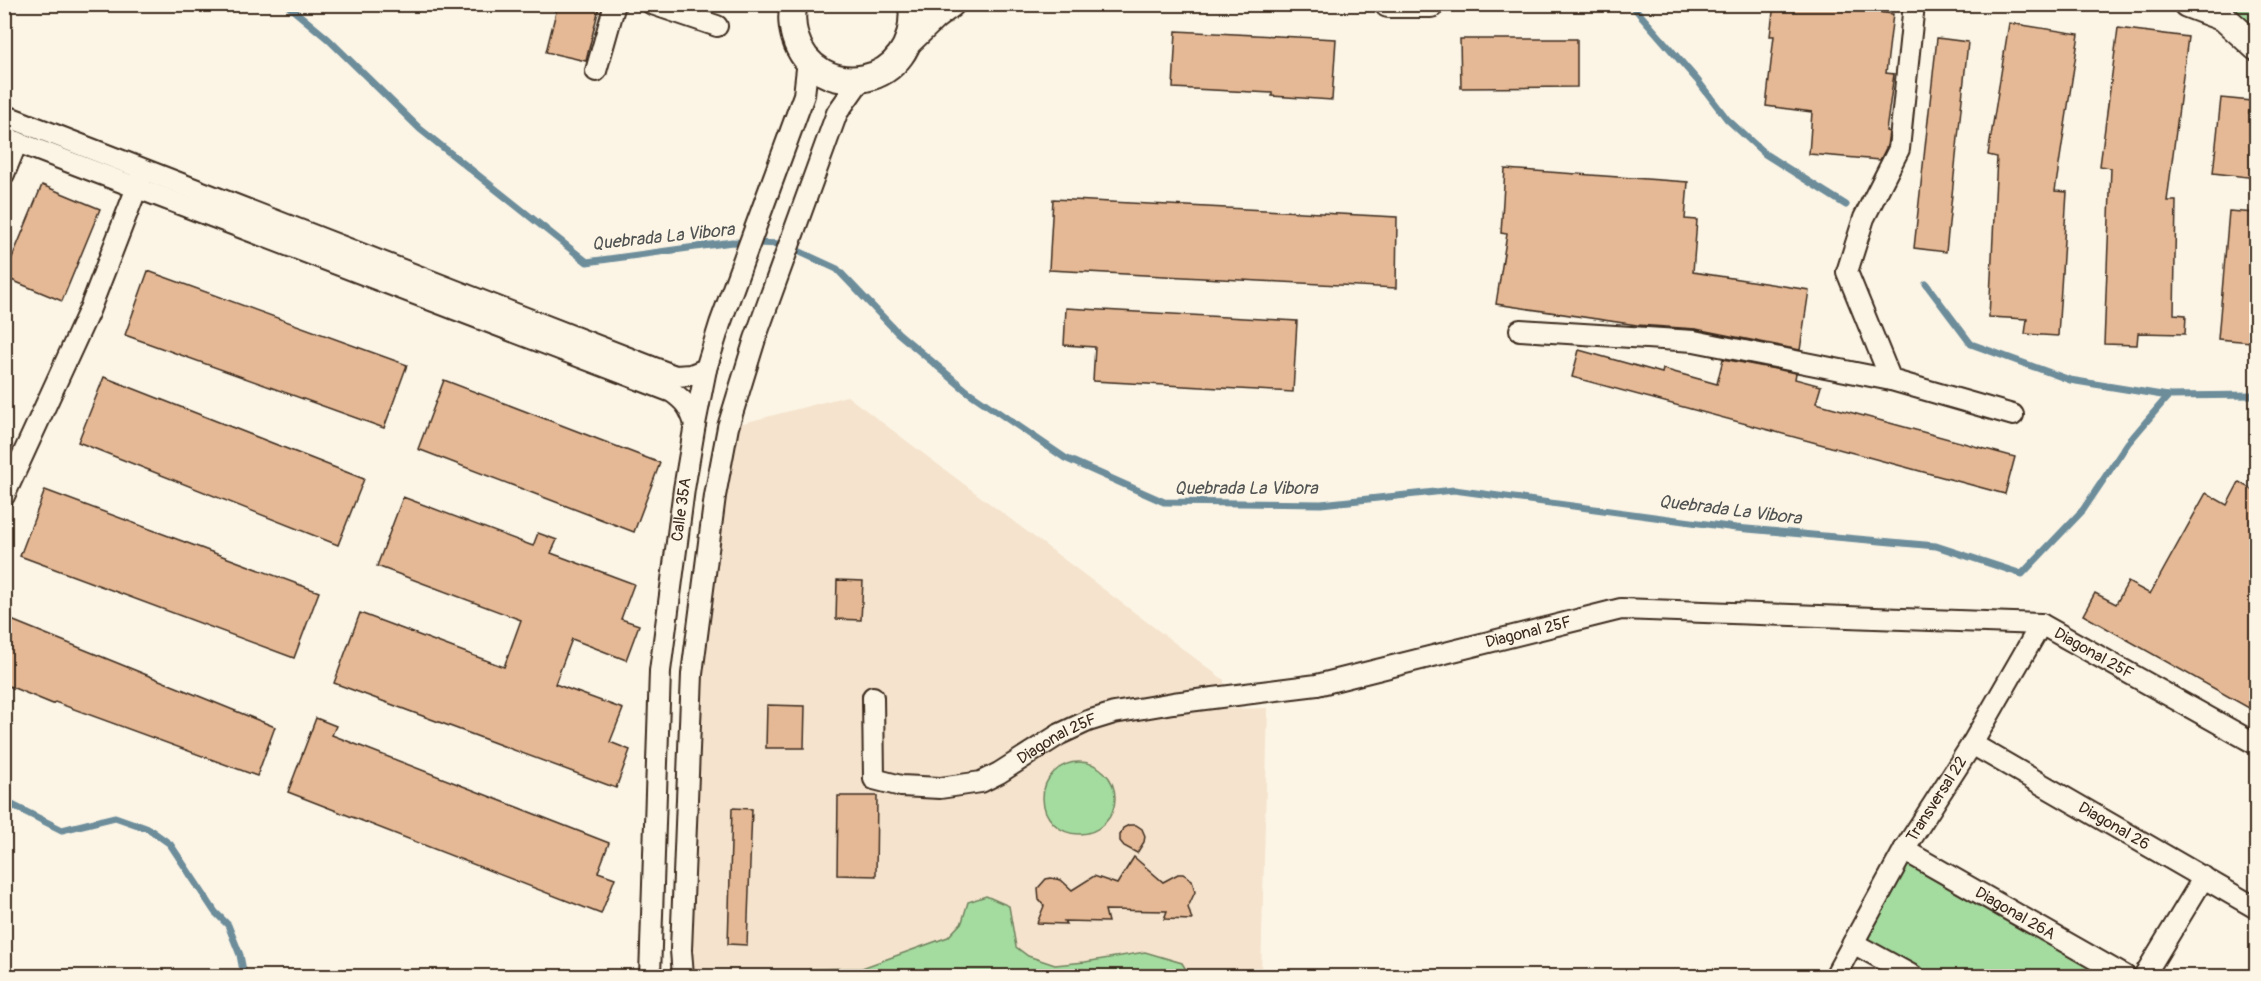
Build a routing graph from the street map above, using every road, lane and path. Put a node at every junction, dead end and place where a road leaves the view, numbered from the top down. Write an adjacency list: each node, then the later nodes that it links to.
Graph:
1 (615, 4): 14 (street)
2 (652, 4): 10 (street)
3 (794, 4): 13 (street)
4 (912, 4): 11 (street)
5 (951, 4): 11 (street)
6 (1388, 4): 7 (street)
7 (1431, 4)
8 (1914, 4): 23 (street)
9 (2187, 4): 12 (street)
10 (717, 26)
11 (910, 40): 15 (street)
12 (2256, 47)
13 (808, 60): 15 (street); 22 (street, Calle 35A)
14 (596, 71)
15 (861, 79): 35 (street, Calle 35A)
16 (4, 115): 18 (street)
17 (11, 140): 19 (street); 20 (street)
18 (143, 169): 20 (street); 22 (street)
19 (4, 174)
20 (137, 188): 25 (street); 26 (street)
21 (1520, 330): 23 (street)
22 (706, 369): 25 (street, Calle 35A)
23 (1892, 380): 24 (street)
24 (2013, 415)
25 (695, 424): 36 (street, Calle 35A)
26 (4, 496)
27 (2041, 624): 28 (street, Diagonal 25F); 29 (street, Transversal 22); 30 (street, Diagonal 25F)
28 (873, 697)
29 (1972, 744): 31 (street, Transversal 22); 32 (street, Diagonal 26)
30 (2256, 744)
31 (1904, 850): 34 (street, Transversal 22); 41 (street, Diagonal 26A)
32 (2204, 877): 33 (street, Diagonal 26); 42 (street)
33 (2256, 908)
34 (1853, 943): 39 (street, Transversal 22); 40 (street)
35 (681, 950): 36 (street); 38 (street, Calle 35A)
36 (650, 951): 37 (street, Calle 35A)
37 (650, 976)
38 (682, 976)
39 (1835, 976)
40 (1913, 976)
41 (2125, 976)
42 (2145, 976)

